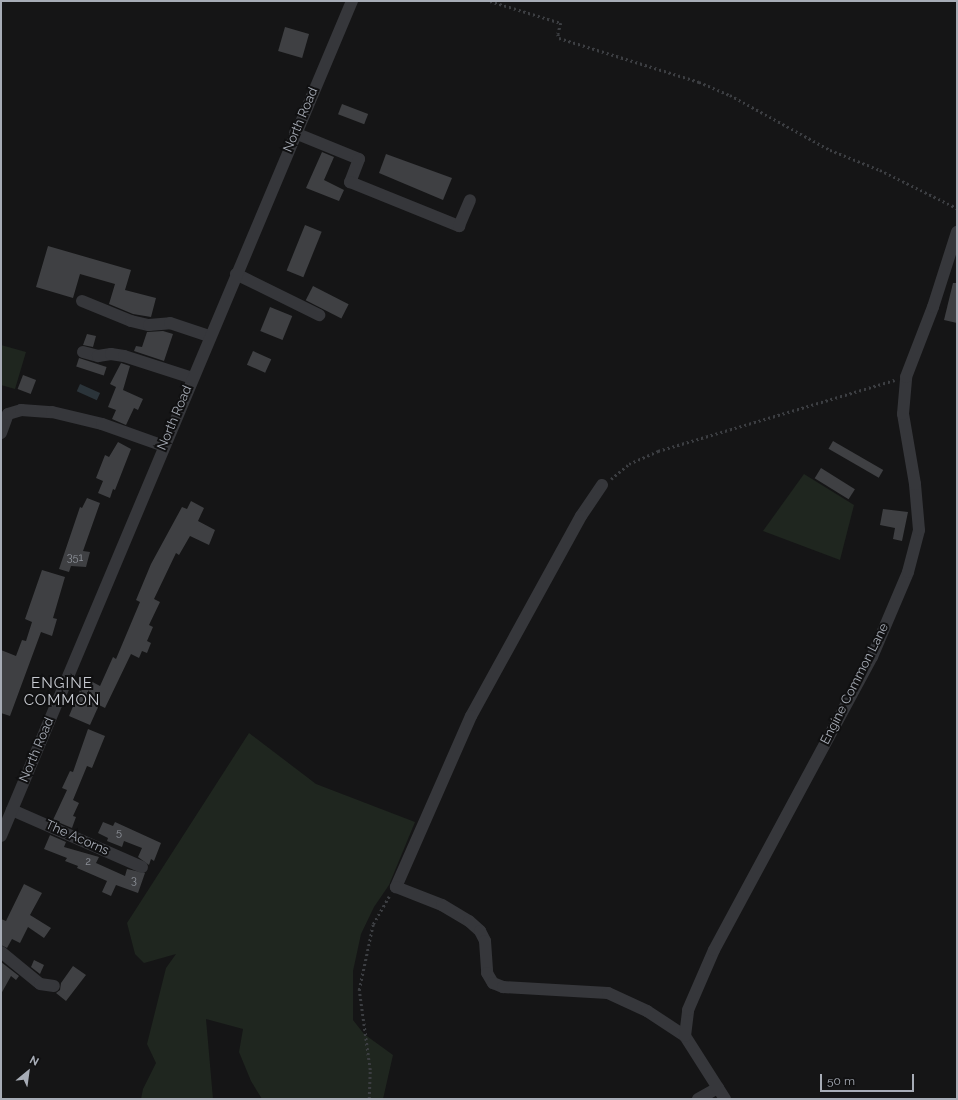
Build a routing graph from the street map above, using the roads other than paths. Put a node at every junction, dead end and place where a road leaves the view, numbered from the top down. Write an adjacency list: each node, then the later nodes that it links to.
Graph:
1 (352, 1): 2 (street, North Road)
2 (295, 133): 3 (street); 5 (street, North Road)
3 (470, 200)
4 (957, 232): 19 (street, Engine Common Lane)
5 (236, 274): 7 (street); 8 (street, North Road)
6 (82, 301): 8 (street)
7 (319, 316)
8 (209, 336): 10 (street, North Road)
9 (82, 352): 10 (street)
10 (192, 378): 12 (street, North Road)
11 (1, 433): 12 (street)
12 (164, 446): 14 (street, North Road)
13 (602, 485): 19 (street)
14 (12, 810): 15 (street, North Road); 16 (street, The Acorns)
15 (1, 836)
16 (142, 867)
17 (1, 952): 18 (street)
18 (54, 986)
19 (686, 1036): 20 (street)
20 (718, 1088): 21 (street); 22 (street)
21 (698, 1099)
22 (725, 1099)

